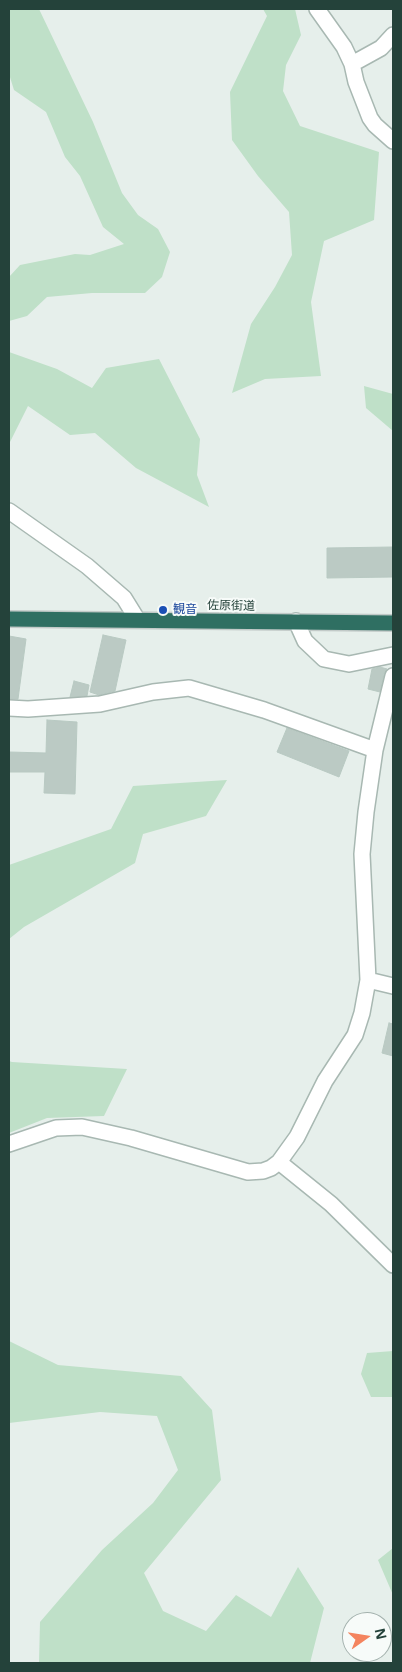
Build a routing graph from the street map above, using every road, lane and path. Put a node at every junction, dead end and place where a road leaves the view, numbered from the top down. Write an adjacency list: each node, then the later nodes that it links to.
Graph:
1 (317, 9): 3 (street)
2 (393, 35): 3 (street)
3 (352, 64): 4 (street)
4 (393, 141)
5 (9, 511): 7 (street)
6 (9, 619): 7 (highway, 佐原街道)
7 (137, 620): 8 (highway, 佐原街道)
8 (296, 622): 9 (highway, 佐原街道); 10 (street)
9 (393, 623)
10 (393, 655)
11 (393, 676): 13 (street)
12 (9, 708): 13 (street)
13 (375, 750): 14 (street)
14 (368, 980): 15 (street); 17 (street)
15 (393, 986)
16 (9, 1144): 17 (street)
17 (280, 1162): 18 (street)
18 (393, 1265)

